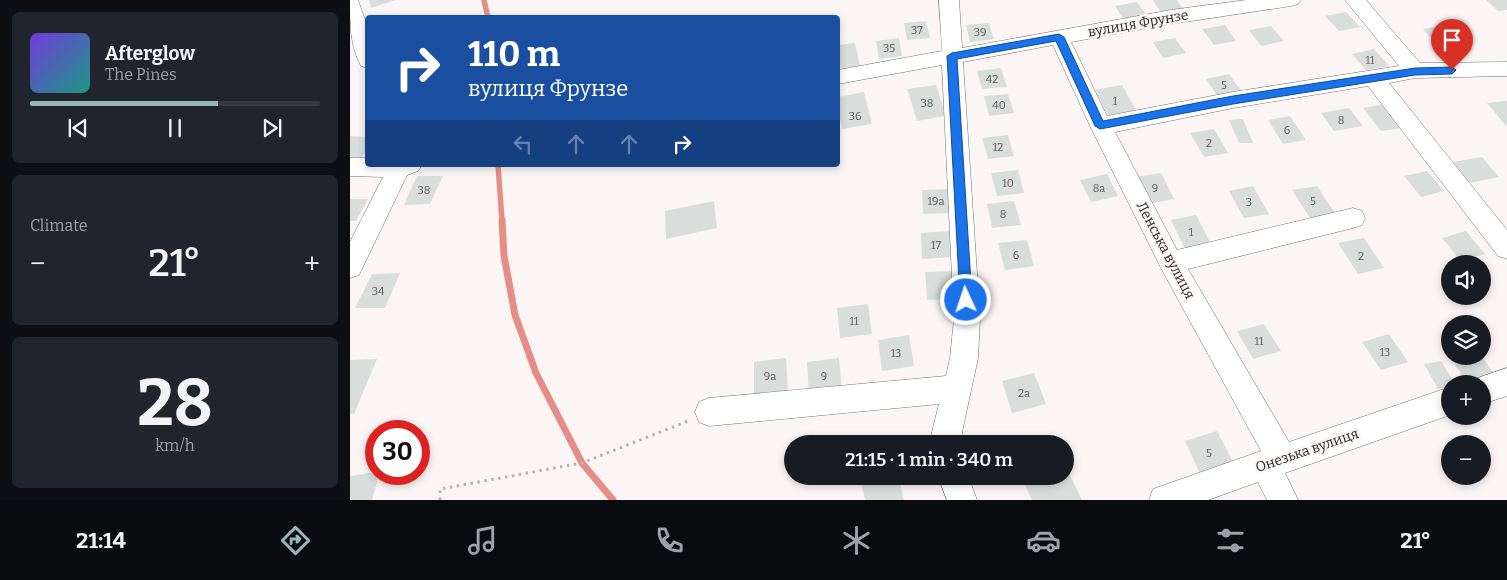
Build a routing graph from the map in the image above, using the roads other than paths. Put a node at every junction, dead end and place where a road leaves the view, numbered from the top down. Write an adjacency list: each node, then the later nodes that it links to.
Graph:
1 (949, 0): 7 (street)
2 (1291, 0): 5 (street, вулиця Фрунзе)
3 (1355, 0): 9 (street)
4 (350, 3): 6 (street)
5 (1059, 37): 7 (street, вулиця Фрунзе); 12 (street, Ленська вулиця)
6 (365, 51)
7 (952, 56): 10 (street, вулиця Фрунзе); 22 (street)
8 (1507, 69): 9 (street)
9 (1415, 72): 11 (street)
10 (840, 77)
11 (1374, 79): 12 (street); 17 (street)
12 (1100, 126): 18 (street, Ленська вулиця)
13 (350, 167): 14 (street)
14 (365, 167)
15 (402, 167): 19 (street)
16 (1353, 218): 18 (street)
17 (1507, 248)
18 (1172, 262): 26 (street, Ленська вулиця)
19 (350, 267)
20 (1507, 382): 21 (street)
21 (1491, 387)
22 (957, 388): 24 (street); 25 (street)
23 (1441, 404): 26 (street, Онезька вулиця)
24 (710, 412)
25 (947, 435)
26 (1274, 462): 29 (street, Онезька вулиця); 30 (street, Ленська вулиця)
27 (957, 485): 28 (street)
28 (962, 500)
29 (1164, 500)
30 (1283, 500)

